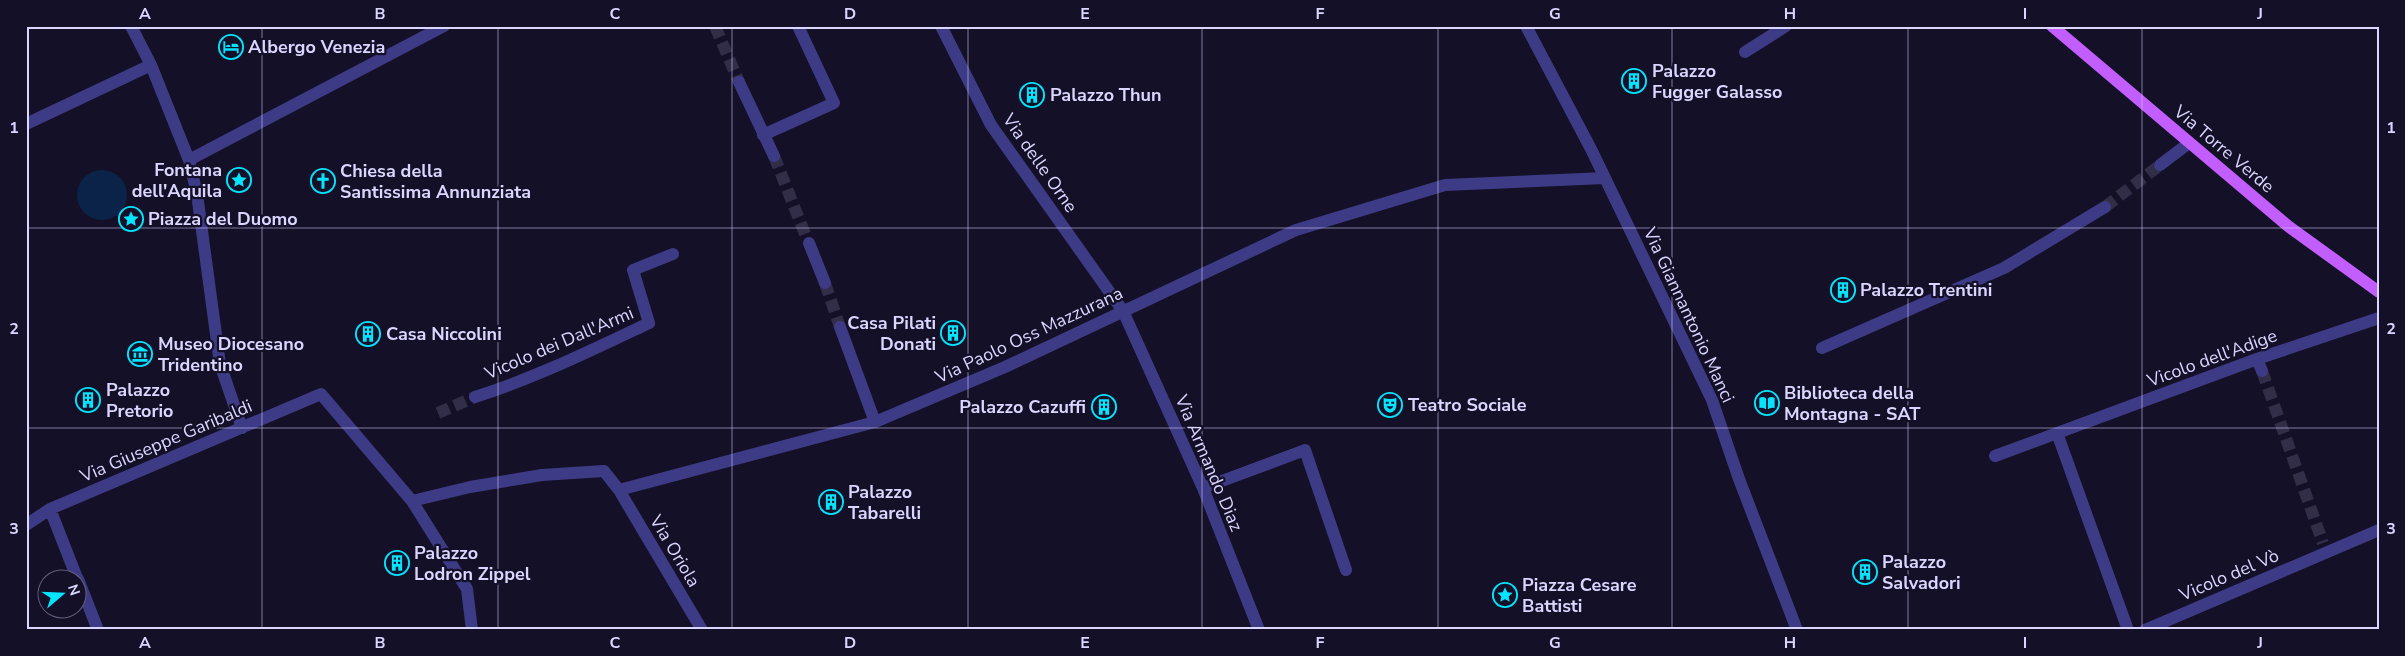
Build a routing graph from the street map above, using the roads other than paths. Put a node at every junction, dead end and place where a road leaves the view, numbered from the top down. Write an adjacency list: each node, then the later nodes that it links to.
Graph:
1 (131, 26): 9 (street)
2 (444, 26): 15 (street)
3 (798, 26): 12 (street)
4 (941, 26): 23 (street, Via delle Orne)
5 (1526, 26): 17 (street, Via Giannantonio Manci)
6 (1786, 26): 8 (street)
7 (2052, 26): 13 (main road, Via Torre Verde)
8 (1745, 52)
9 (151, 65): 11 (street); 15 (street)
10 (739, 82): 12 (street)
11 (26, 124)
12 (763, 136): 14 (street)
13 (2189, 143): 16 (street); 22 (main road, Via Torre Verde)
14 (774, 156)
15 (189, 160): 29 (street)
16 (2160, 165)
17 (1605, 178): 23 (street, Via Paolo Oss Mazzurana); 45 (street, Via Giannantonio Manci)
18 (2105, 207): 26 (street)
19 (808, 243): 21 (street)
20 (673, 254): 27 (street, Vicolo dei Dall'Armi)
21 (825, 283)
22 (2379, 292)
23 (1123, 311): 28 (street, Via Paolo Oss Mazzurana); 32 (street, Via Armando Diaz)
24 (2379, 318): 30 (street, Vicolo dell'Adige)
25 (840, 327): 28 (street)
26 (1822, 348)
27 (475, 397)
28 (875, 422): 33 (street, Via Paolo Oss Mazzurana)
29 (242, 428): 34 (street, Via Giuseppe Garibaldi); 35 (street, Via Giuseppe Garibaldi)
30 (2057, 433): 31 (street, Vicolo dell'Adige); 46 (street)
31 (1995, 456)
32 (1203, 488): 39 (street); 44 (street, Via Armando Diaz)
33 (619, 490): 34 (street); 43 (street, Via Oriola)
34 (412, 501): 42 (street)
35 (50, 509): 36 (street, Via Giuseppe Garibaldi); 38 (street)
36 (26, 525)
37 (2379, 530): 47 (street, Vicolo del Vò)
38 (73, 568)
39 (1346, 570)
40 (88, 606): 41 (street)
41 (98, 630)
42 (472, 630)
43 (702, 630)
44 (1259, 630)
45 (1797, 630)
46 (2128, 630)
47 (2145, 630)

